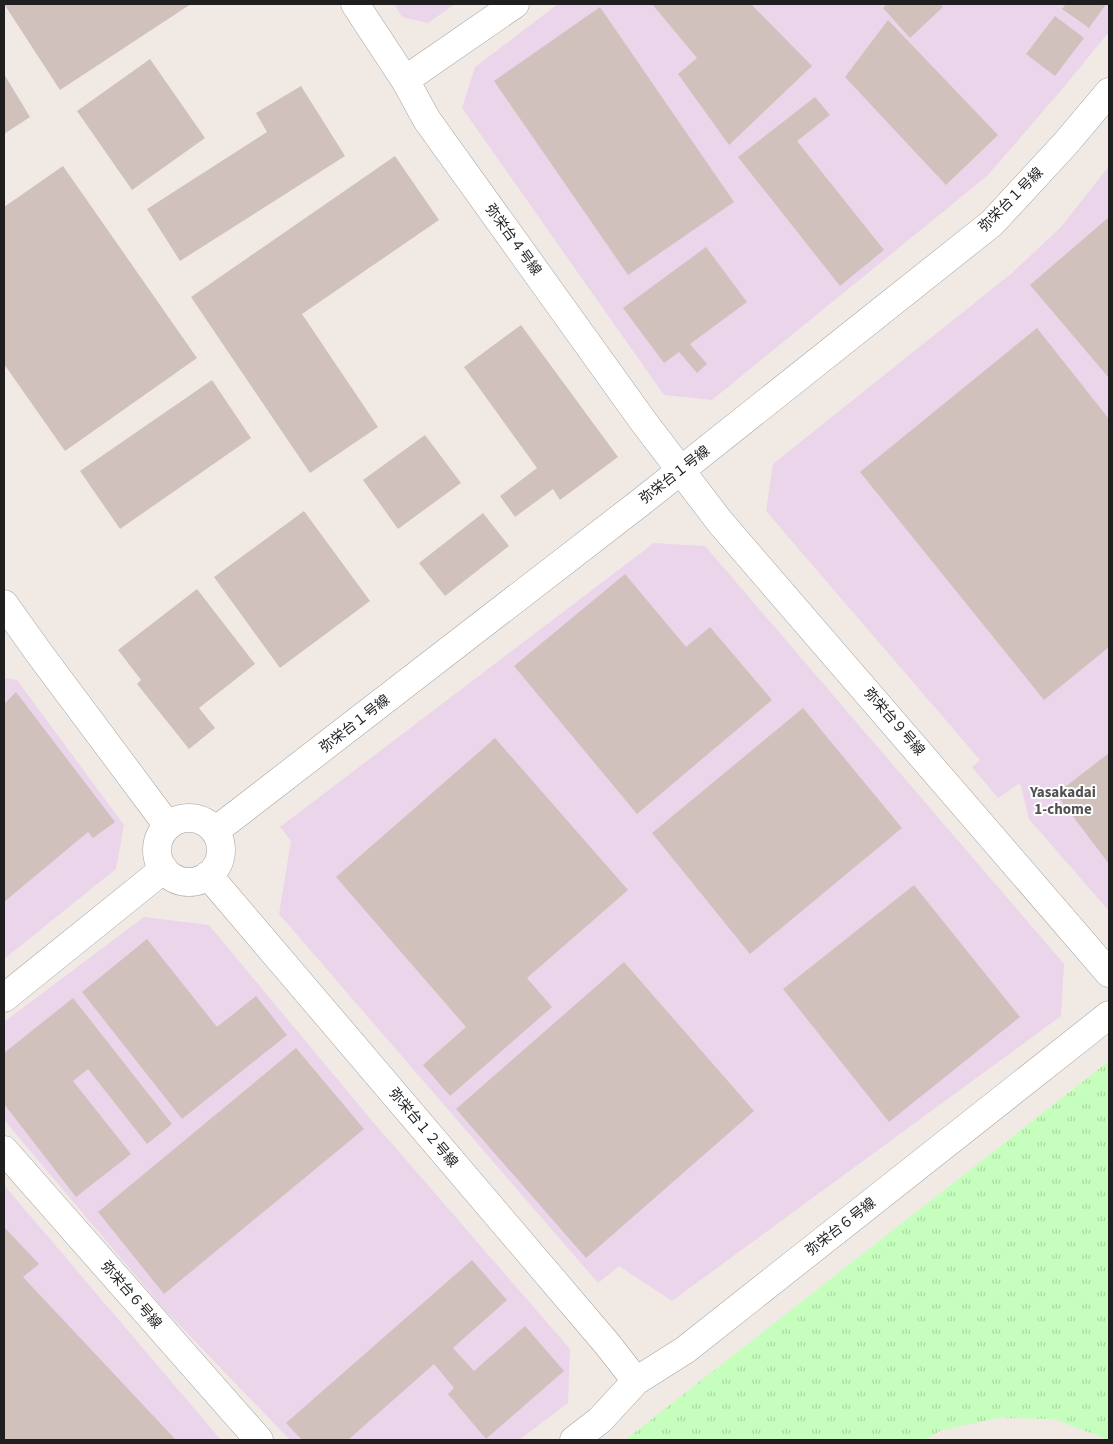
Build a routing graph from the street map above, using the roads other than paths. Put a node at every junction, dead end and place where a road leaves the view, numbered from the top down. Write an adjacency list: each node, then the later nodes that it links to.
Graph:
1 (355, 4): 3 (street, 弥栄台４号線)
2 (515, 4): 3 (street)
3 (405, 80): 5 (street, 弥栄台４号線)
4 (1109, 92): 5 (street, 弥栄台１号線)
5 (681, 470): 8 (street, 弥栄台１号線); 11 (street, 弥栄台９号線)
6 (4, 604): 7 (street)
7 (168, 826): 8 (street); 9 (street)
8 (215, 831): 10 (street)
9 (164, 869): 10 (street); 12 (street)
10 (208, 875): 15 (street, 弥栄台１２号線)
11 (1109, 973)
12 (4, 998)
13 (1109, 1015): 15 (street, 弥栄台６号線)
14 (4, 1150): 16 (street, 弥栄台６号線)
15 (636, 1382): 17 (street, 弥栄台６号線)
16 (259, 1440)
17 (574, 1440)

